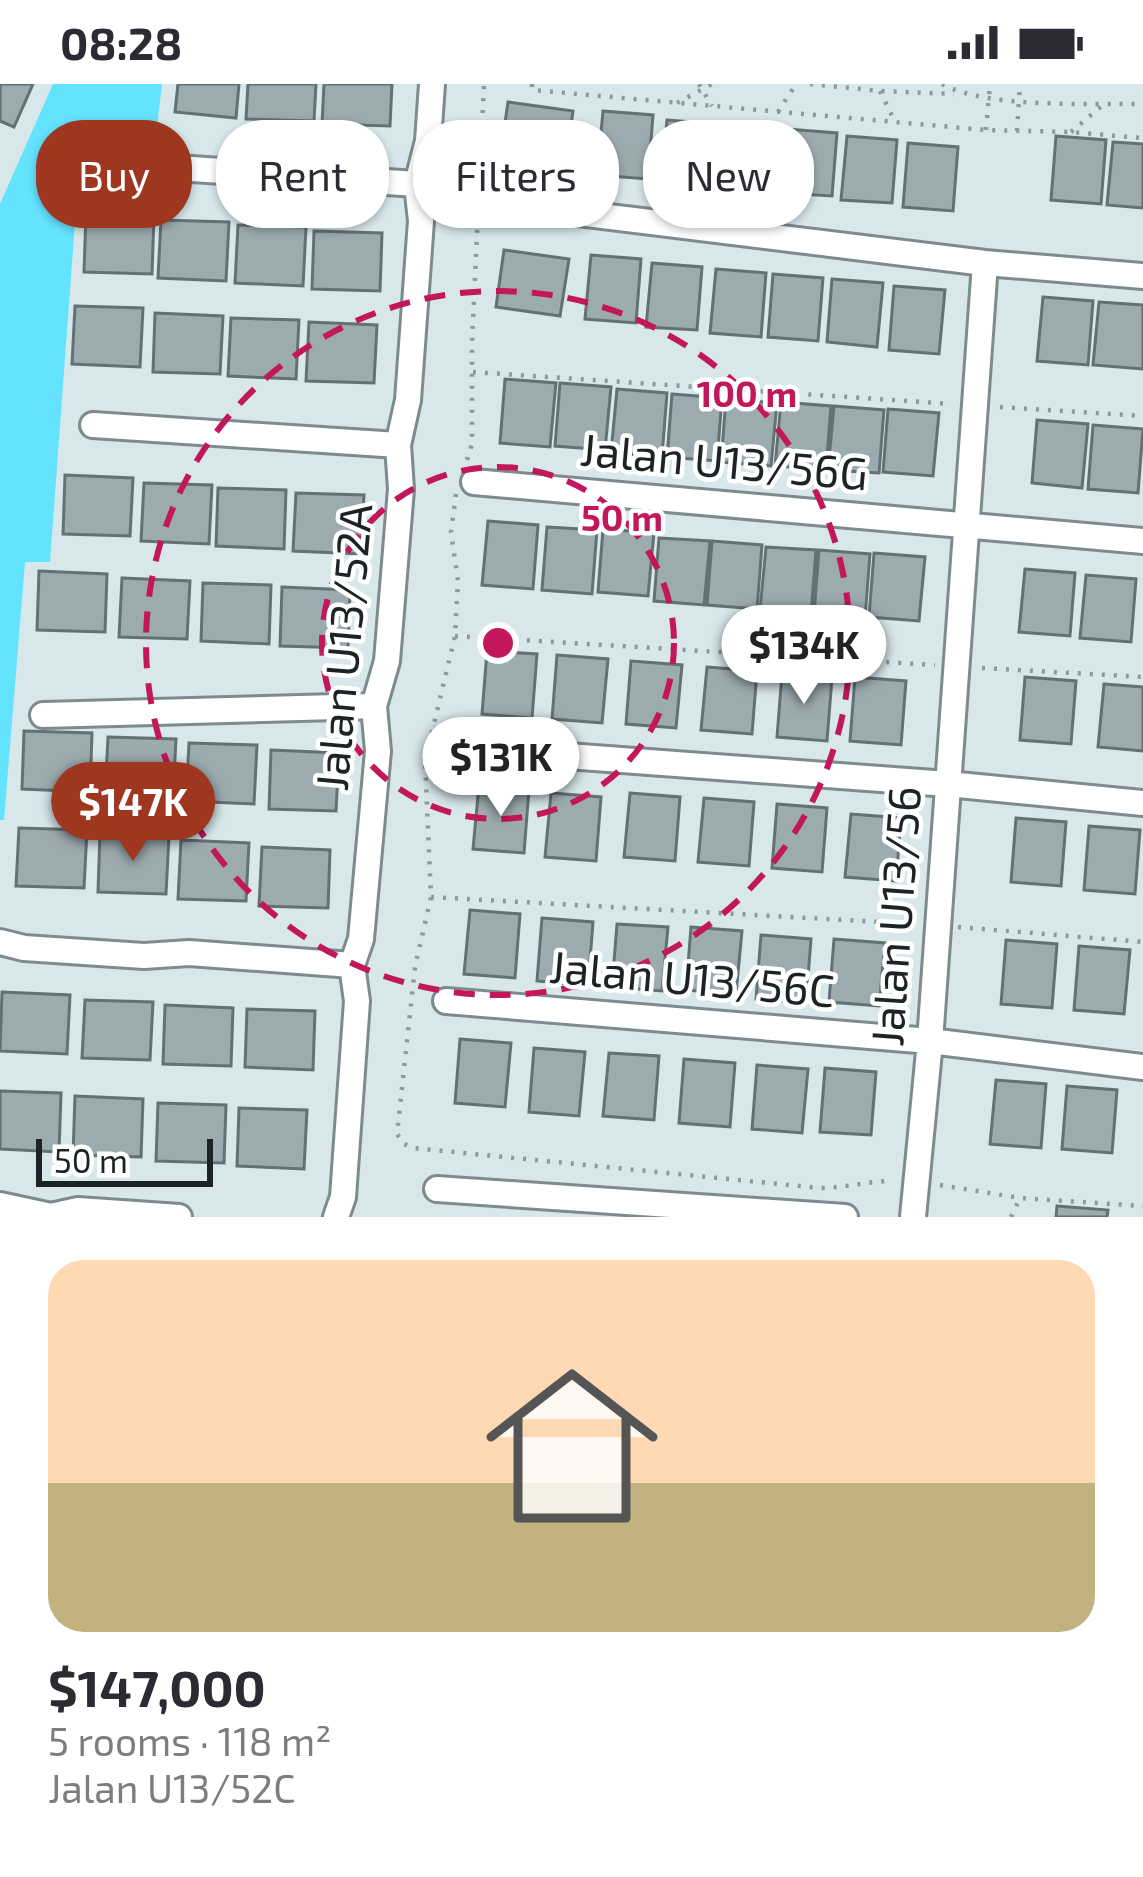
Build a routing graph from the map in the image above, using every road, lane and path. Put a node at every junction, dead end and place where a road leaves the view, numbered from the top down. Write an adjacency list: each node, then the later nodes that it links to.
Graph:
1 (432, 84): 20 (street, Jalan U13/52A)
2 (484, 84): 32 (path)
3 (532, 84): 15 (path)
4 (712, 84): 10 (path)
5 (796, 84): 19 (path)
6 (811, 84): 11 (path)
7 (942, 84): 12 (path)
8 (990, 84): 13 (path)
9 (1020, 84): 14 (path)
10 (700, 87): 15 (path); 18 (path)
11 (880, 91): 12 (path); 21 (path)
12 (961, 94): 13 (path)
13 (989, 100): 14 (path); 22 (path)
14 (1018, 100): 16 (path); 23 (path)
15 (677, 103): 18 (path)
16 (1104, 104): 17 (path); 24 (path)
17 (1143, 104)
18 (712, 106): 19 (path)
19 (778, 112): 21 (path)
20 (429, 120)
21 (895, 122): 22 (path)
22 (986, 130): 23 (path)
23 (1017, 131): 24 (path)
24 (1071, 132): 25 (path)
25 (1143, 138)
26 (192, 169): 27 (street)
27 (413, 184)
28 (619, 218): 30 (street)
29 (420, 228): 36 (street, Jalan U13/52A)
30 (985, 262): 31 (street); 33 (street, Jalan U13/56)
31 (1143, 276)
32 (473, 372): 33 (path); 37 (path)
33 (975, 406): 34 (path); 38 (street, Jalan U13/56)
34 (1143, 416)
35 (93, 425): 36 (street)
36 (398, 445): 43 (street, Jalan U13/52A)
37 (467, 475): 38 (street, Jalan U13/56G); 40 (path)
38 (967, 525): 39 (street, Jalan U13/56G); 41 (street, Jalan U13/56)
39 (1143, 541)
40 (455, 636): 41 (path); 48 (path)
41 (956, 666): 42 (path); 46 (street, Jalan U13/56)
42 (1143, 677)
43 (374, 706): 44 (street); 52 (street, Jalan U13/52A)
44 (43, 715)
45 (459, 748): 46 (street)
46 (948, 784): 47 (street); 49 (street, Jalan U13/56)
47 (1143, 803)
48 (431, 897): 49 (path); 56 (path)
49 (938, 926): 51 (path); 54 (street, Jalan U13/56)
50 (0, 942): 52 (street)
51 (1143, 942)
52 (352, 965): 62 (street, Jalan U13/52A)
53 (446, 1000): 54 (street, Jalan U13/56C)
54 (930, 1041): 55 (street, Jalan U13/56C); 56 (street, Jalan U13/56)
55 (1143, 1066)
56 (916, 1181): 58 (path); 64 (street, Jalan U13/56)
57 (437, 1189): 63 (street)
58 (1020, 1198): 60 (path); 65 (path)
59 (0, 1205): 61 (street)
60 (1143, 1206)
61 (179, 1217)
62 (336, 1217)
63 (845, 1217)
64 (913, 1217)
65 (1011, 1217)

